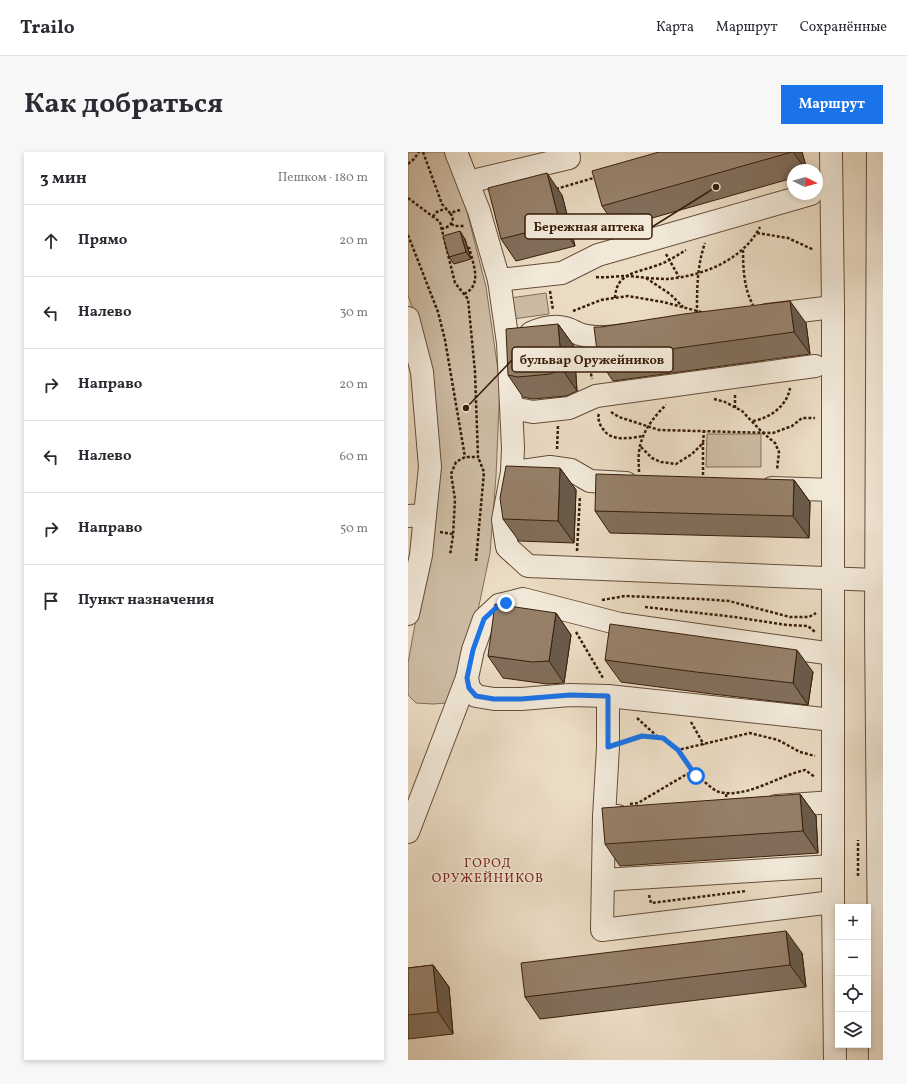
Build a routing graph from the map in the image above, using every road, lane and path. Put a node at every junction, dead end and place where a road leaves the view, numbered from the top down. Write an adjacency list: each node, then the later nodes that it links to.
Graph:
1 (419, 152): 6 (path)
2 (456, 152): 8 (street)
3 (568, 152): 8 (street)
4 (831, 152): 7 (street)
5 (878, 152): 43 (street)
6 (408, 164)
7 (823, 181)
8 (468, 182): 32 (street)
9 (408, 198): 15 (path)
10 (790, 200): 12 (street)
11 (821, 200): 35 (street)
12 (772, 205): 19 (path); 21 (street)
13 (446, 209): 15 (path)
14 (450, 213): 17 (path)
15 (433, 217): 18 (path)
16 (467, 222): 17 (path)
17 (451, 224): 18 (path)
18 (441, 229): 33 (path)
19 (757, 233): 24 (path); 25 (path)
20 (408, 234): 62 (path)
21 (657, 238): 27 (street); 30 (path)
22 (706, 241): 26 (path)
23 (468, 242): 33 (path)
24 (743, 249): 26 (path); 39 (path)
25 (814, 250)
26 (698, 273): 30 (path); 37 (path)
27 (548, 275): 32 (street); 42 (path)
28 (626, 276): 29 (path); 31 (path); 34 (path)
29 (590, 277)
30 (679, 277): 31 (path)
31 (646, 278): 36 (path)
32 (499, 280): 46 (street)
33 (464, 294): 63 (path)
34 (615, 298): 36 (path); 42 (path)
35 (833, 307): 39 (street); 71 (street)
36 (684, 308): 37 (path)
37 (697, 311): 38 (path); 41 (path)
38 (712, 314)
39 (755, 316)
40 (408, 318): 72 (street)
41 (697, 318)
42 (554, 323): 45 (street); 46 (street)
43 (880, 329): 77 (street)
44 (644, 332): 45 (street)
45 (583, 335): 50 (path)
46 (508, 343): 52 (street)
47 (815, 366): 48 (street)
48 (789, 370): 50 (street); 55 (path)
49 (712, 398): 55 (path)
50 (599, 401): 53 (street); 56 (path); 59 (path)
51 (668, 404): 56 (path)
52 (512, 408): 53 (street); 65 (street)
53 (564, 409): 64 (path)
54 (815, 418): 58 (path)
55 (752, 421): 58 (path)
56 (648, 427): 57 (path); 59 (path)
57 (704, 431): 58 (path); 60 (path)
58 (762, 432): 70 (path)
59 (643, 436): 61 (path)
60 (703, 443): 61 (path); 68 (path)
61 (640, 447): 67 (path)
62 (465, 457): 63 (path); 73 (path)
63 (478, 457): 74 (path)
64 (559, 468): 65 (street); 66 (street)
65 (512, 472): 75 (street)
66 (581, 475): 67 (street); 75 (path)
67 (644, 484)
68 (702, 486)
69 (749, 488): 70 (street)
70 (779, 488): 71 (street)
71 (833, 490): 76 (street)
72 (416, 515): 80 (street)
73 (450, 555)
74 (476, 561)
75 (576, 568): 76 (street)
76 (833, 579): 77 (street); 82 (street)
77 (876, 580): 81 (street)
78 (601, 601): 79 (path)
79 (818, 611)
80 (408, 614)
81 (879, 625): 102 (street)
82 (833, 654): 83 (street); 85 (street)
83 (467, 678): 84 (street); 97 (street)
84 (608, 696): 85 (street); 86 (street)
85 (833, 720): 92 (street)
86 (608, 747): 87 (path); 95 (street)
87 (678, 750): 88 (path); 89 (path)
88 (815, 756)
89 (696, 776): 91 (path); 95 (path)
90 (815, 777): 91 (path)
91 (727, 792): 93 (path)
92 (833, 802): 94 (street); 98 (street)
93 (724, 803)
94 (753, 807)
95 (604, 810): 96 (street); 99 (street)
96 (636, 814)
97 (408, 832)
98 (833, 866): 99 (street); 100 (street)
99 (603, 880): 100 (street)
100 (833, 902): 101 (street)
101 (835, 1060)
102 (880, 1060)

